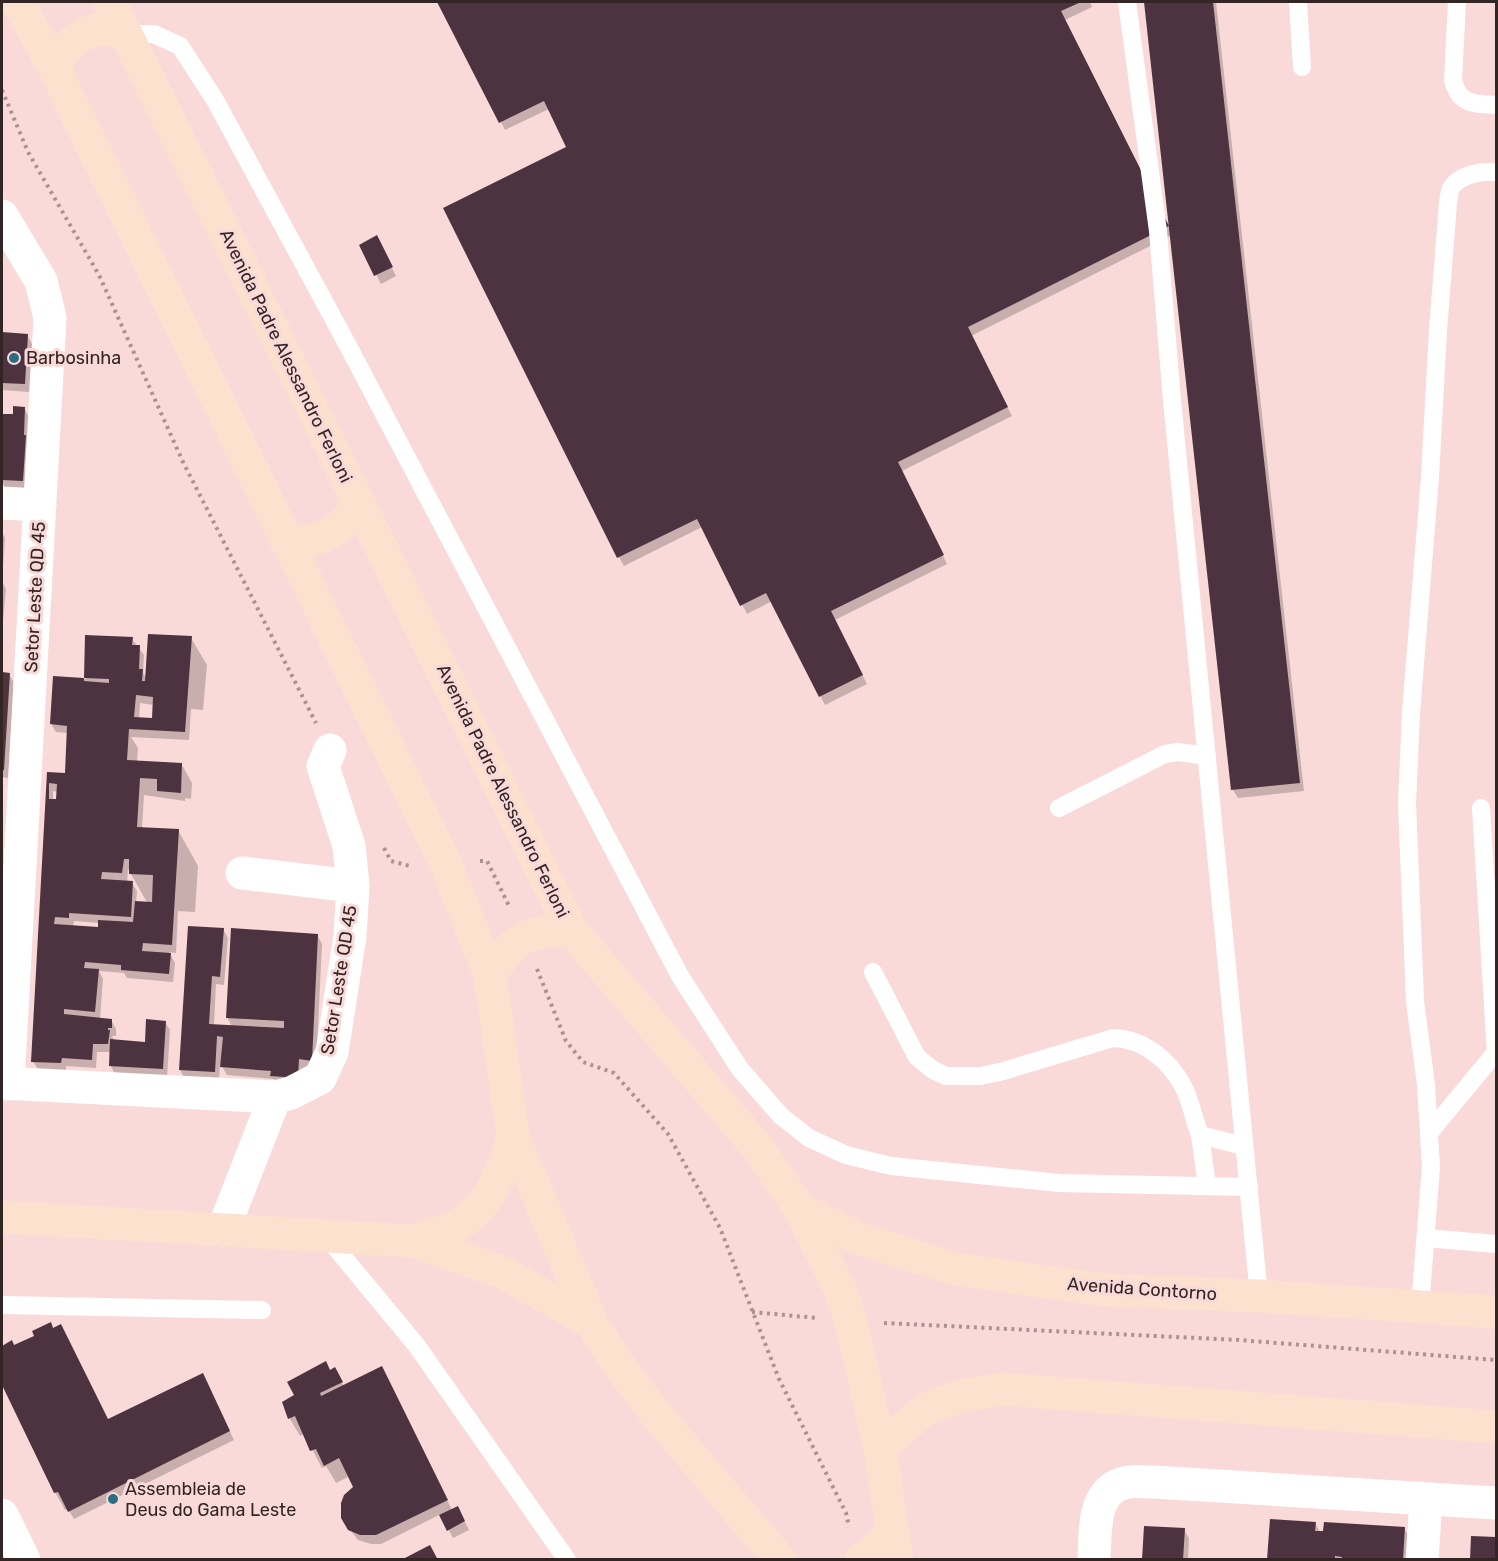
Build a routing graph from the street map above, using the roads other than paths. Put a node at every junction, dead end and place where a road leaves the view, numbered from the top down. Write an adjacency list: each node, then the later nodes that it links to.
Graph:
1 (18, 2): 6 (main road)
2 (1127, 2): 16 (lane)
3 (1298, 2): 7 (lane)
4 (1457, 2): 8 (lane)
5 (117, 12): 6 (main road); 12 (main road, Avenida Padre Alessandro Ferloni); 31 (lane)
6 (52, 66): 14 (main road)
7 (1302, 67)
8 (1497, 105)
9 (1497, 172): 27 (lane)
10 (2, 216): 13 (street, Setor Leste QD 45)
11 (2, 503): 13 (street)
12 (360, 504): 14 (main road); 21 (main road, Avenida Padre Alessandro Ferloni)
13 (40, 505): 25 (street, Setor Leste QD 45)
14 (286, 541): 23 (main road)
15 (330, 750): 20 (street, Setor Leste QD 45)
16 (1207, 756): 17 (lane); 30 (lane)
17 (1059, 808)
18 (1481, 808): 24 (lane)
19 (242, 873): 20 (street)
20 (353, 886): 26 (street, Setor Leste QD 45)
21 (572, 931): 23 (main road); 33 (main road, Avenida Padre Alessandro Ferloni)
22 (873, 972): 28 (lane)
23 (490, 975): 29 (main road)
24 (1496, 1053): 27 (lane)
25 (5, 1084): 26 (street, Setor Leste QD 45)
26 (275, 1097): 35 (street)
27 (1429, 1133): 37 (lane)
28 (1200, 1135): 30 (lane); 31 (lane)
29 (513, 1136): 38 (main road); 45 (main road)
30 (1244, 1146): 32 (lane)
31 (1208, 1186): 32 (lane)
32 (1248, 1187): 40 (lane)
33 (800, 1209): 40 (main road, Avenida Contorno); 47 (main road, Avenida Padre Alessandro Ferloni)
34 (2, 1217): 35 (main road)
35 (223, 1230): 36 (main road)
36 (326, 1236): 38 (main road); 53 (lane)
37 (1425, 1238): 39 (lane); 42 (lane)
38 (413, 1241): 45 (main road)
39 (1497, 1244)
40 (1258, 1296): 42 (main road, Avenida Contorno)
41 (2, 1305): 43 (lane)
42 (1420, 1306): 44 (main road, Avenida Contorno)
43 (262, 1310)
44 (1497, 1312)
45 (592, 1323): 54 (main road)
46 (1497, 1427): 47 (main road)
47 (880, 1448): 51 (main road, Avenida Padre Alessandro Ferloni)
48 (1426, 1500): 49 (street); 56 (street); 57 (street)
49 (1497, 1503)
50 (2, 1515): 52 (street)
51 (894, 1546): 55 (main road)
52 (24, 1560)
53 (567, 1560)
54 (780, 1560)
55 (861, 1560)
56 (1095, 1560)
57 (1422, 1560)

